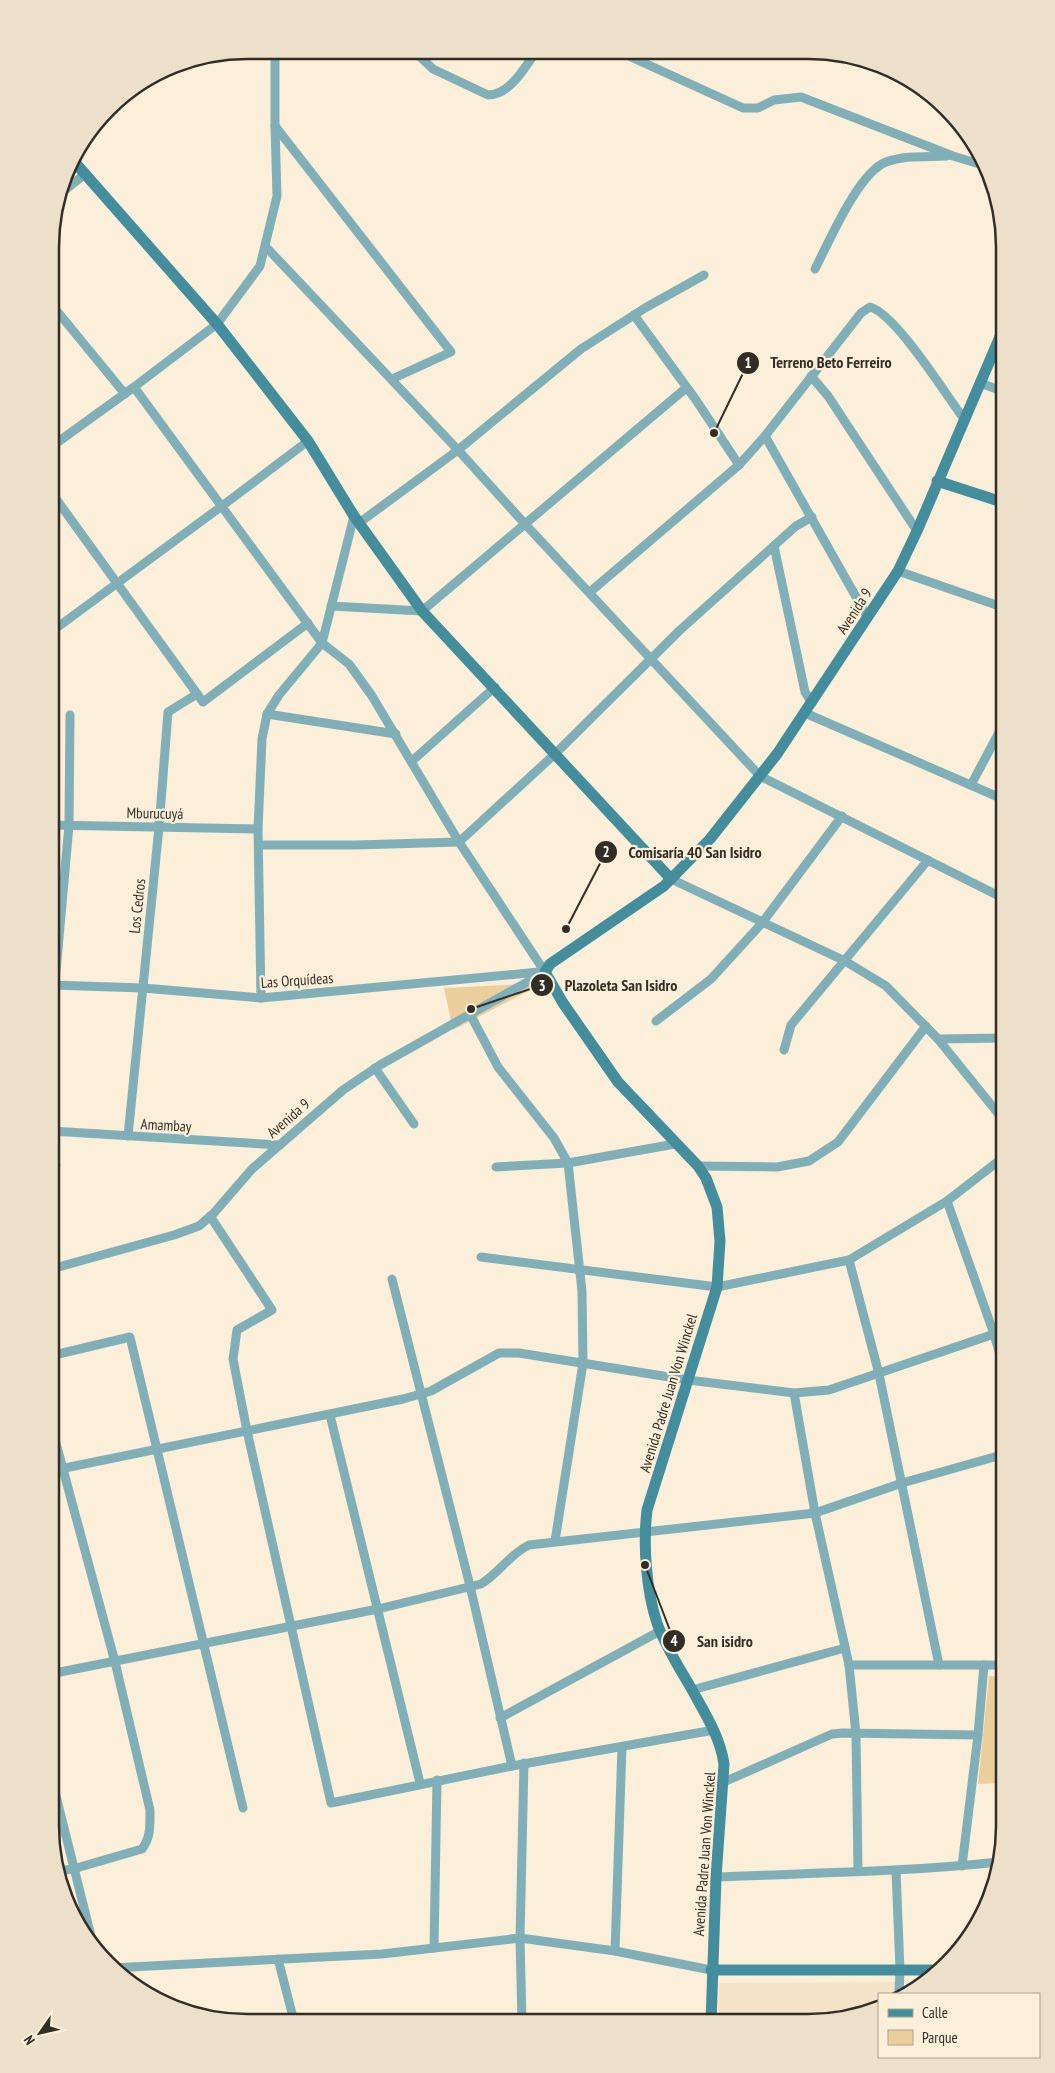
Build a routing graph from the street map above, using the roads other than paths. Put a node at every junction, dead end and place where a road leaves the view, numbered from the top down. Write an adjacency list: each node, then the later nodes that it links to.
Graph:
1 (277, 59): 5 (street)
2 (422, 59): 3 (street)
3 (530, 59)
4 (635, 59): 6 (street)
5 (274, 126): 11 (street); 19 (street)
6 (953, 156): 7 (street); 12 (street)
7 (977, 163)
8 (77, 165): 9 (main road)
9 (85, 174): 10 (street); 16 (main road)
10 (69, 187)
11 (266, 247): 16 (street); 19 (street)
12 (814, 269)
13 (704, 275): 15 (street)
14 (59, 314): 24 (street)
15 (634, 315): 22 (street); 29 (street)
16 (217, 324): 21 (street); 28 (main road)
17 (996, 346): 20 (main road, Avenida 9)
18 (812, 376): 25 (street); 26 (street); 38 (street)
19 (392, 379): 29 (street)
20 (980, 383): 23 (street); 25 (main road, Avenida 9)
21 (134, 387): 24 (street); 34 (street)
22 (686, 388): 30 (street); 37 (street)
23 (996, 389)
24 (125, 394): 27 (street)
25 (964, 420): 31 (main road, Avenida 9)
26 (764, 436): 30 (street); 35 (street)
27 (59, 440)
28 (308, 441): 34 (street); 36 (main road)
29 (458, 450): 36 (street); 37 (street)
30 (739, 465): 42 (street)
31 (937, 481): 32 (main road); 38 (main road, Avenida 9)
32 (996, 500)
33 (59, 503): 41 (street)
34 (222, 506): 41 (street); 47 (street)
35 (812, 517): 39 (street); 46 (street)
36 (357, 519): 44 (street); 45 (main road)
37 (525, 524): 42 (street); 45 (street)
38 (917, 531): 40 (main road, Avenida 9)
39 (774, 546): 50 (street); 53 (street)
40 (898, 571): 43 (street); 46 (main road, Avenida 9)
41 (118, 583): 48 (street); 52 (street)
42 (590, 592): 50 (street)
43 (996, 605)
44 (332, 606): 45 (street); 49 (street)
45 (422, 611): 51 (main road)
46 (868, 618): 53 (main road, Avenida 9)
47 (308, 623): 49 (street); 52 (street)
48 (59, 626)
49 (322, 642): 55 (street); 57 (street)
50 (652, 660): 59 (street); 61 (street)
51 (495, 687): 59 (main road); 60 (street)
52 (197, 694): 67 (street, Los Cedros)
53 (812, 703): 54 (main road, Avenida 9)
54 (805, 713): 61 (main road, Avenida 9); 62 (street)
55 (267, 714): 57 (street); 68 (street)
56 (70, 715): 66 (street)
57 (396, 734): 60 (street)
58 (996, 738): 62 (street)
59 (556, 753): 69 (street); 72 (main road)
60 (412, 761): 69 (street)
61 (760, 776): 64 (street); 72 (main road, Avenida 9)
62 (971, 785): 63 (street)
63 (996, 796)
64 (842, 816): 71 (street); 75 (street)
65 (59, 825): 66 (street, Mburucuyá)
66 (68, 826): 67 (street, Mburucuyá); 74 (street)
67 (159, 827): 68 (street, Mburucuyá); 79 (street, Los Cedros)
68 (258, 829): 70 (street)
69 (459, 842): 70 (street); 77 (street)
70 (259, 845): 80 (street)
71 (928, 860): 73 (street); 76 (street)
72 (671, 879): 75 (street); 77 (main road)
73 (996, 894)
74 (59, 921)
75 (762, 923): 76 (street); 82 (street)
76 (845, 961): 83 (street); 86 (street)
77 (544, 972): 80 (street, Las Orquídeas); 81 (street, Avenida 9); 92 (main road, Avenida Padre Juan Von Winckel)
78 (59, 985): 79 (street, Las Orquídeas)
79 (143, 988): 80 (street, Las Orquídeas); 91 (street, Los Cedros)
80 (261, 998)
81 (470, 1014): 87 (street, Avenida 9); 94 (street)
82 (656, 1021)
83 (926, 1026): 85 (street); 96 (street)
84 (996, 1038): 85 (street)
85 (938, 1039): 88 (street)
86 (784, 1050)
87 (376, 1068): 89 (street); 93 (street, Avenida 9)
88 (996, 1111)
89 (414, 1124)
90 (59, 1131): 91 (street, Amambay)
91 (128, 1136): 93 (street, Amambay)
92 (675, 1144): 94 (street); 96 (main road, Avenida Padre Juan Von Winckel)
93 (280, 1145): 99 (street, Avenida 9)
94 (568, 1163): 97 (street); 103 (street)
95 (996, 1163): 98 (street)
96 (698, 1166): 105 (main road, Avenida Padre Juan Von Winckel)
97 (496, 1167)
98 (947, 1201): 101 (street); 106 (street)
99 (210, 1216): 102 (street, Avenida 9); 115 (street)
100 (481, 1257): 103 (street)
101 (849, 1260): 105 (street); 110 (street)
102 (59, 1267)
103 (579, 1270): 105 (street); 109 (street)
104 (392, 1279): 113 (street)
105 (717, 1287): 111 (main road, Avenida Padre Juan Von Winckel)
106 (994, 1334): 107 (street); 110 (street)
107 (996, 1341)
108 (59, 1354): 116 (street)
109 (583, 1363): 111 (street); 113 (street); 124 (street)
110 (879, 1374): 112 (street); 121 (street)
111 (688, 1380): 112 (street); 123 (main road, Avenida Padre Juan Von Winckel)
112 (794, 1393): 122 (street)
113 (420, 1395): 114 (street); 125 (street)
114 (330, 1415): 115 (street); 126 (street)
115 (247, 1430): 116 (street); 127 (street)
116 (155, 1449): 119 (street); 129 (street)
117 (59, 1454): 119 (street)
118 (996, 1457): 121 (street)
119 (63, 1469): 120 (street); 131 (street)
120 (59, 1470)
121 (902, 1483): 122 (street); 133 (street)
122 (815, 1513): 123 (street); 130 (street)
123 (645, 1533): 124 (street); 128 (main road, Avenida Padre Juan Von Winckel)
124 (554, 1541): 125 (street)
125 (470, 1586): 126 (street); 138 (street)
126 (378, 1609): 127 (street); 147 (street)
127 (291, 1625): 129 (street); 147 (street)
128 (660, 1631): 137 (main road, Avenida Padre Juan Von Winckel); 138 (street)
129 (202, 1644): 131 (street); 148 (street)
130 (845, 1648): 132 (street); 137 (street)
131 (115, 1662): 136 (street); 152 (street)
132 (849, 1665): 133 (street); 140 (street)
133 (939, 1665): 134 (street)
134 (984, 1665): 135 (street); 141 (street)
135 (996, 1665)
136 (59, 1672)
137 (692, 1690): 139 (main road, Avenida Padre Juan Von Winckel)
138 (500, 1718): 144 (street)
139 (714, 1730): 142 (street); 146 (main road, Avenida Padre Juan Von Winckel)
140 (856, 1734): 141 (street); 146 (street); 154 (street)
141 (978, 1735): 151 (street)
142 (622, 1746): 143 (street); 160 (street)
143 (524, 1764): 144 (street); 158 (street)
144 (512, 1766): 145 (street)
145 (437, 1780): 147 (street); 159 (street)
146 (724, 1782): 156 (main road, Avenida Padre Juan Von Winckel)
147 (420, 1784)
148 (243, 1808)
149 (59, 1810): 152 (street)
150 (993, 1863): 151 (street)
151 (962, 1866): 155 (street)
152 (73, 1869): 153 (street); 157 (street)
153 (64, 1870)
154 (858, 1870): 155 (street); 156 (street)
155 (896, 1871): 164 (street)
156 (716, 1877): 163 (main road, Avenida Padre Juan Von Winckel)
157 (89, 1929)
158 (520, 1938): 159 (street); 160 (street); 168 (street)
159 (434, 1948): 161 (street)
160 (615, 1952): 163 (street)
161 (278, 1959): 162 (street); 167 (street)
162 (122, 1967)
163 (711, 1970): 164 (main road); 169 (main road, Avenida Padre Juan Von Winckel)
164 (900, 1970): 165 (main road); 166 (street)
165 (930, 1970)
166 (899, 1991)
167 (292, 2014)
168 (522, 2014)
169 (711, 2014)

